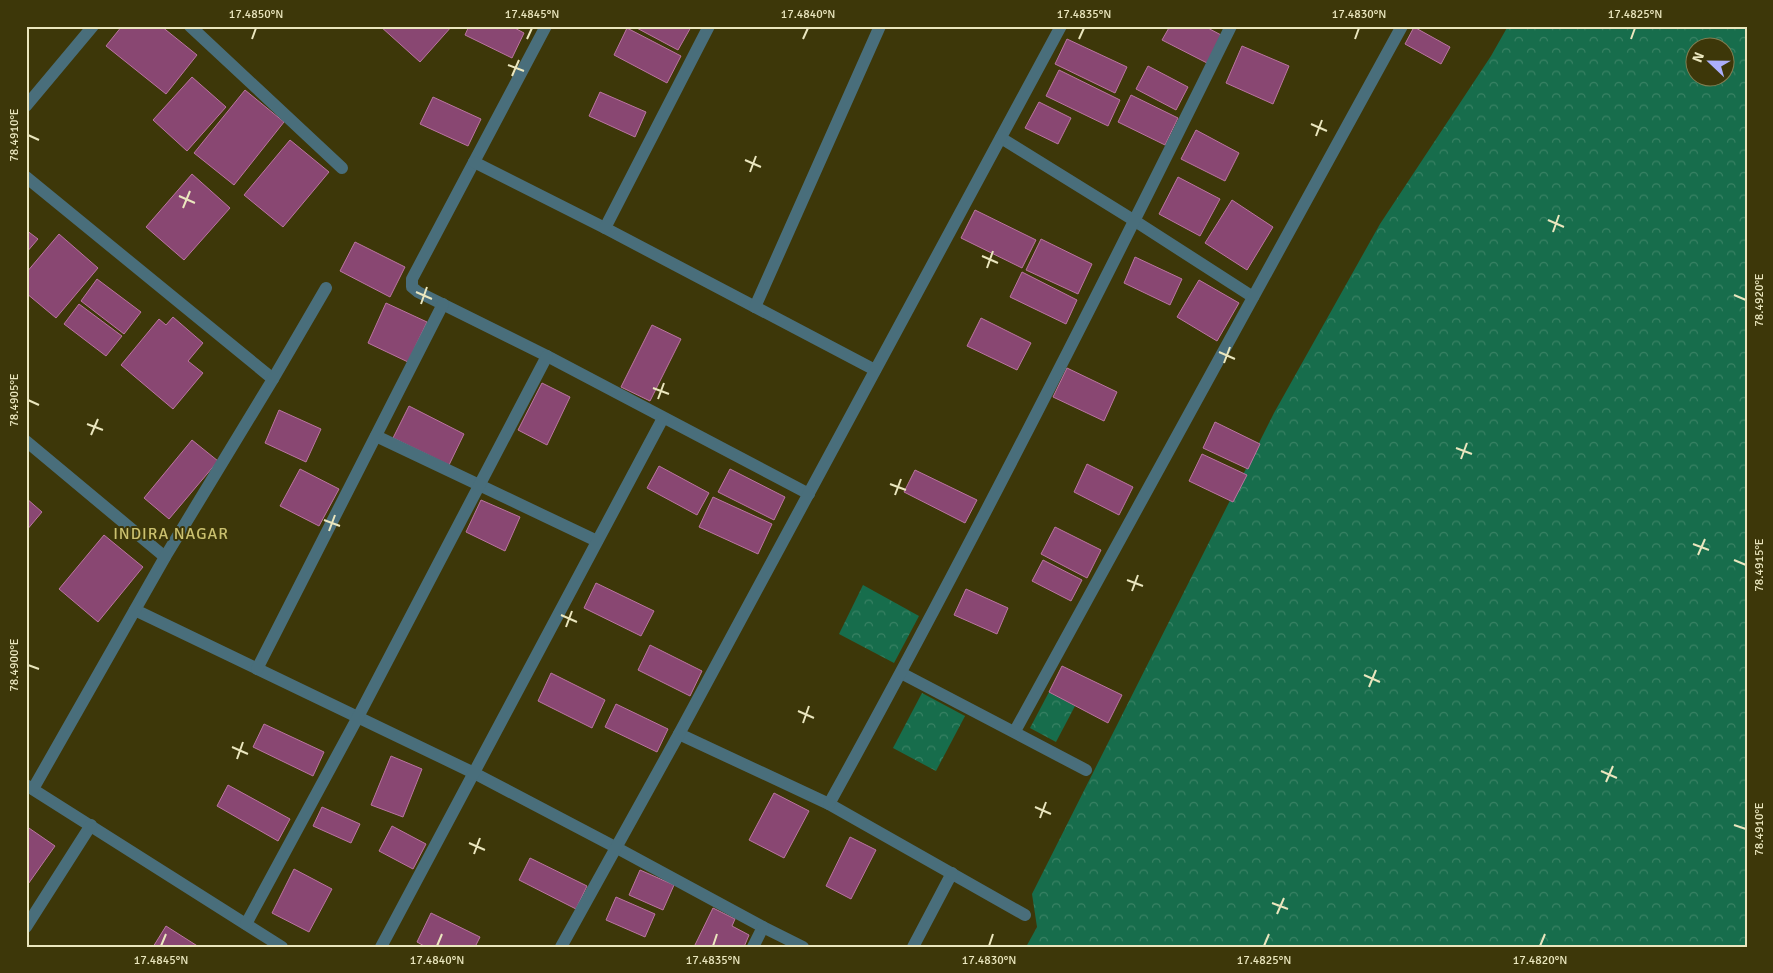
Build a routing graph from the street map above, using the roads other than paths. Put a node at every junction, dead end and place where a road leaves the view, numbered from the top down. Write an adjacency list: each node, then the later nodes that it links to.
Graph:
1 (93, 26): 9 (street)
2 (190, 26): 12 (street)
3 (546, 26): 11 (street)
4 (709, 26): 15 (street)
5 (880, 26): 19 (street)
6 (1061, 26): 10 (street)
7 (1231, 26): 14 (street)
8 (1402, 26): 17 (street)
9 (26, 106)
10 (1001, 138): 14 (street); 21 (street)
11 (474, 162): 15 (street); 18 (street)
12 (342, 168)
13 (26, 177): 22 (street)
14 (1135, 220): 17 (street); 32 (street)
15 (604, 228): 19 (street)
16 (326, 288): 22 (street)
17 (1253, 297): 34 (street)
18 (443, 304): 20 (street); 24 (street)
19 (755, 307): 21 (street)
20 (547, 356): 23 (street); 26 (street)
21 (875, 370): 27 (street)
22 (273, 380): 29 (street)
23 (664, 418): 27 (street); 28 (street)
24 (376, 436): 26 (street); 31 (street)
25 (26, 441): 29 (street)
26 (480, 485): 28 (street); 33 (street)
27 (809, 494): 35 (street)
28 (598, 541): 37 (street)
29 (165, 557): 30 (street)
30 (136, 610): 31 (street); 38 (street)
31 (257, 669): 33 (street)
32 (901, 673): 34 (street); 39 (street)
33 (358, 717): 37 (street); 44 (street)
34 (1015, 731): 36 (street)
35 (679, 734): 39 (street); 41 (street)
36 (1086, 770)
37 (474, 773): 41 (street); 48 (street)
38 (30, 787): 40 (street)
39 (829, 804): 42 (street)
40 (91, 825): 44 (street); 45 (street)
41 (617, 848): 46 (street); 49 (street)
42 (952, 873): 43 (street); 52 (street)
43 (1025, 915)
44 (246, 924): 47 (street)
45 (26, 927)
46 (763, 928): 50 (street); 51 (street)
47 (276, 945)
48 (381, 947)
49 (561, 947)
50 (753, 947)
51 (803, 947)
52 (914, 947)

